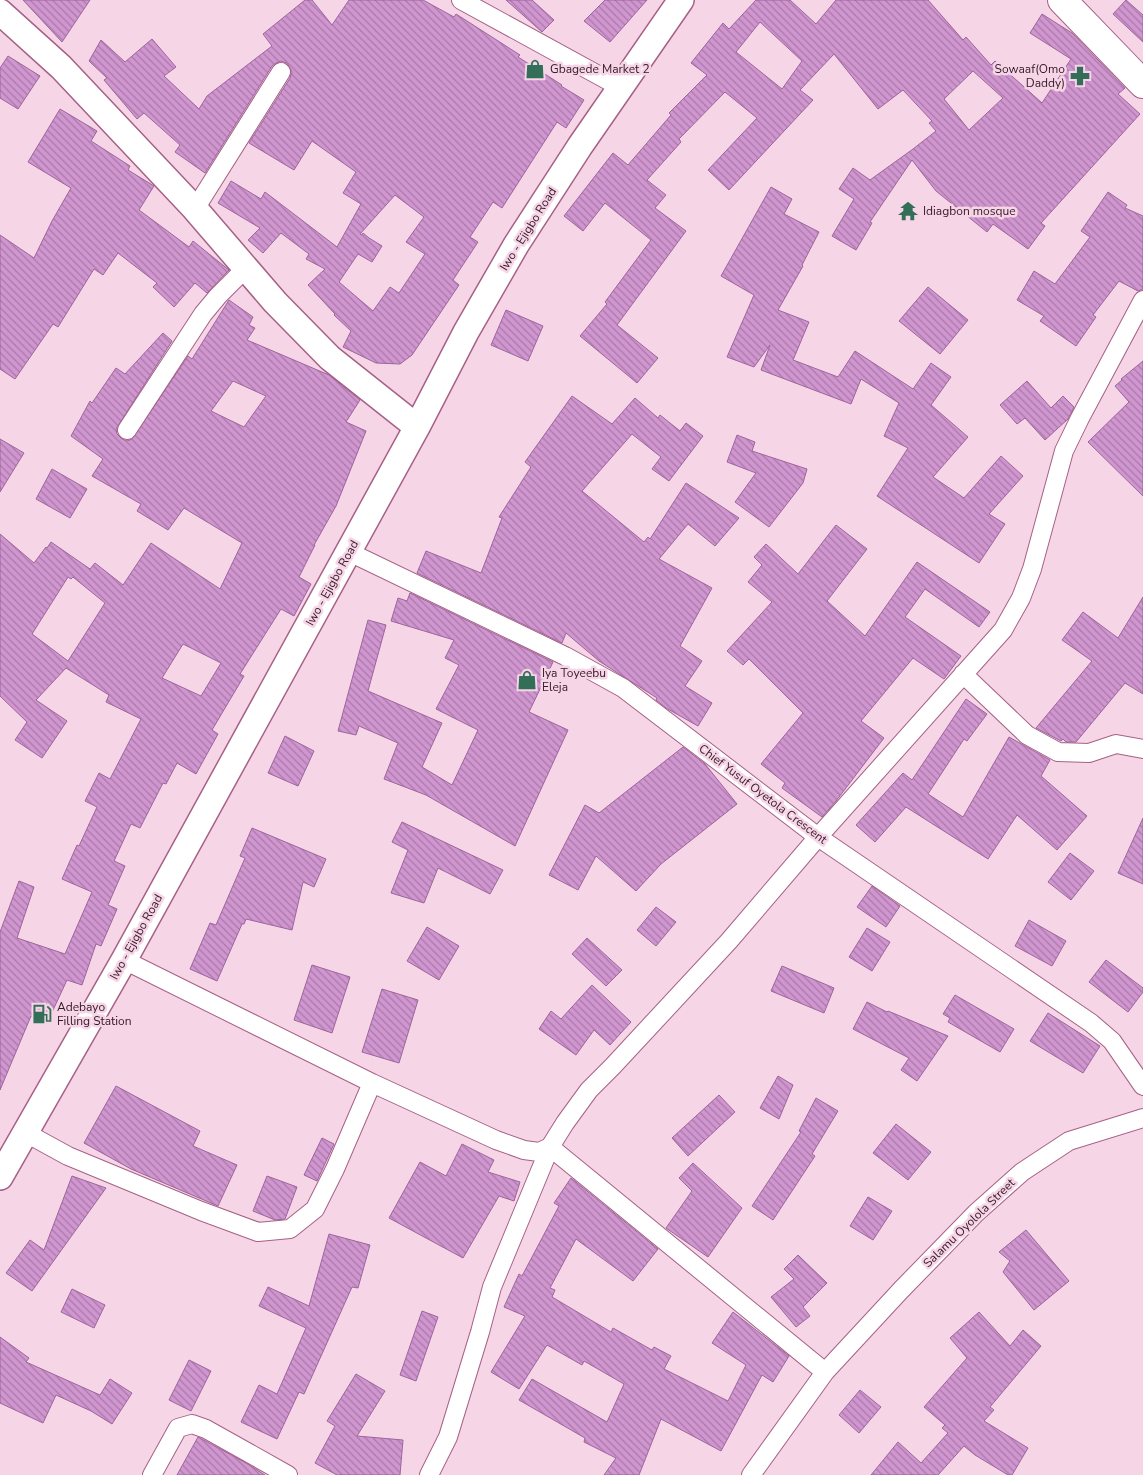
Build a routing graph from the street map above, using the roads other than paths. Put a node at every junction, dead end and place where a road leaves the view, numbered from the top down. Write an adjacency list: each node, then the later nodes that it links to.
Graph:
1 (462, 0): 7 (street)
2 (681, 0): 7 (main road, Iwo - Ejigbo Road)
3 (1062, 0): 6 (main road)
4 (0, 12): 8 (main road)
5 (281, 72): 8 (street)
6 (1143, 84)
7 (620, 87): 11 (main road, Iwo - Ejigbo Road)
8 (195, 209): 9 (main road)
9 (247, 267): 11 (main road); 12 (street)
10 (1143, 300): 14 (street)
11 (417, 427): 13 (main road, Iwo - Ejigbo Road)
12 (127, 430)
13 (348, 552): 16 (street, Chief Yusuf Oyetola Crescent); 17 (main road, Iwo - Ejigbo Road)
14 (963, 674): 15 (street); 16 (street)
15 (1143, 749)
16 (818, 837): 19 (street, Chief Yusuf Oyetola Crescent); 22 (street)
17 (124, 960): 18 (street); 21 (main road, Iwo - Ejigbo Road)
18 (372, 1083): 21 (street); 22 (street)
19 (1143, 1086)
20 (1143, 1118): 24 (street, Salamu Oyolola Street)
21 (26, 1133): 23 (main road, Iwo - Ejigbo Road)
22 (550, 1147): 24 (street); 27 (street)
23 (0, 1176)
24 (825, 1372): 28 (street, Salamu Oyolola Street)
25 (152, 1475): 26 (street)
26 (288, 1475)
27 (429, 1475)
28 (751, 1475)

